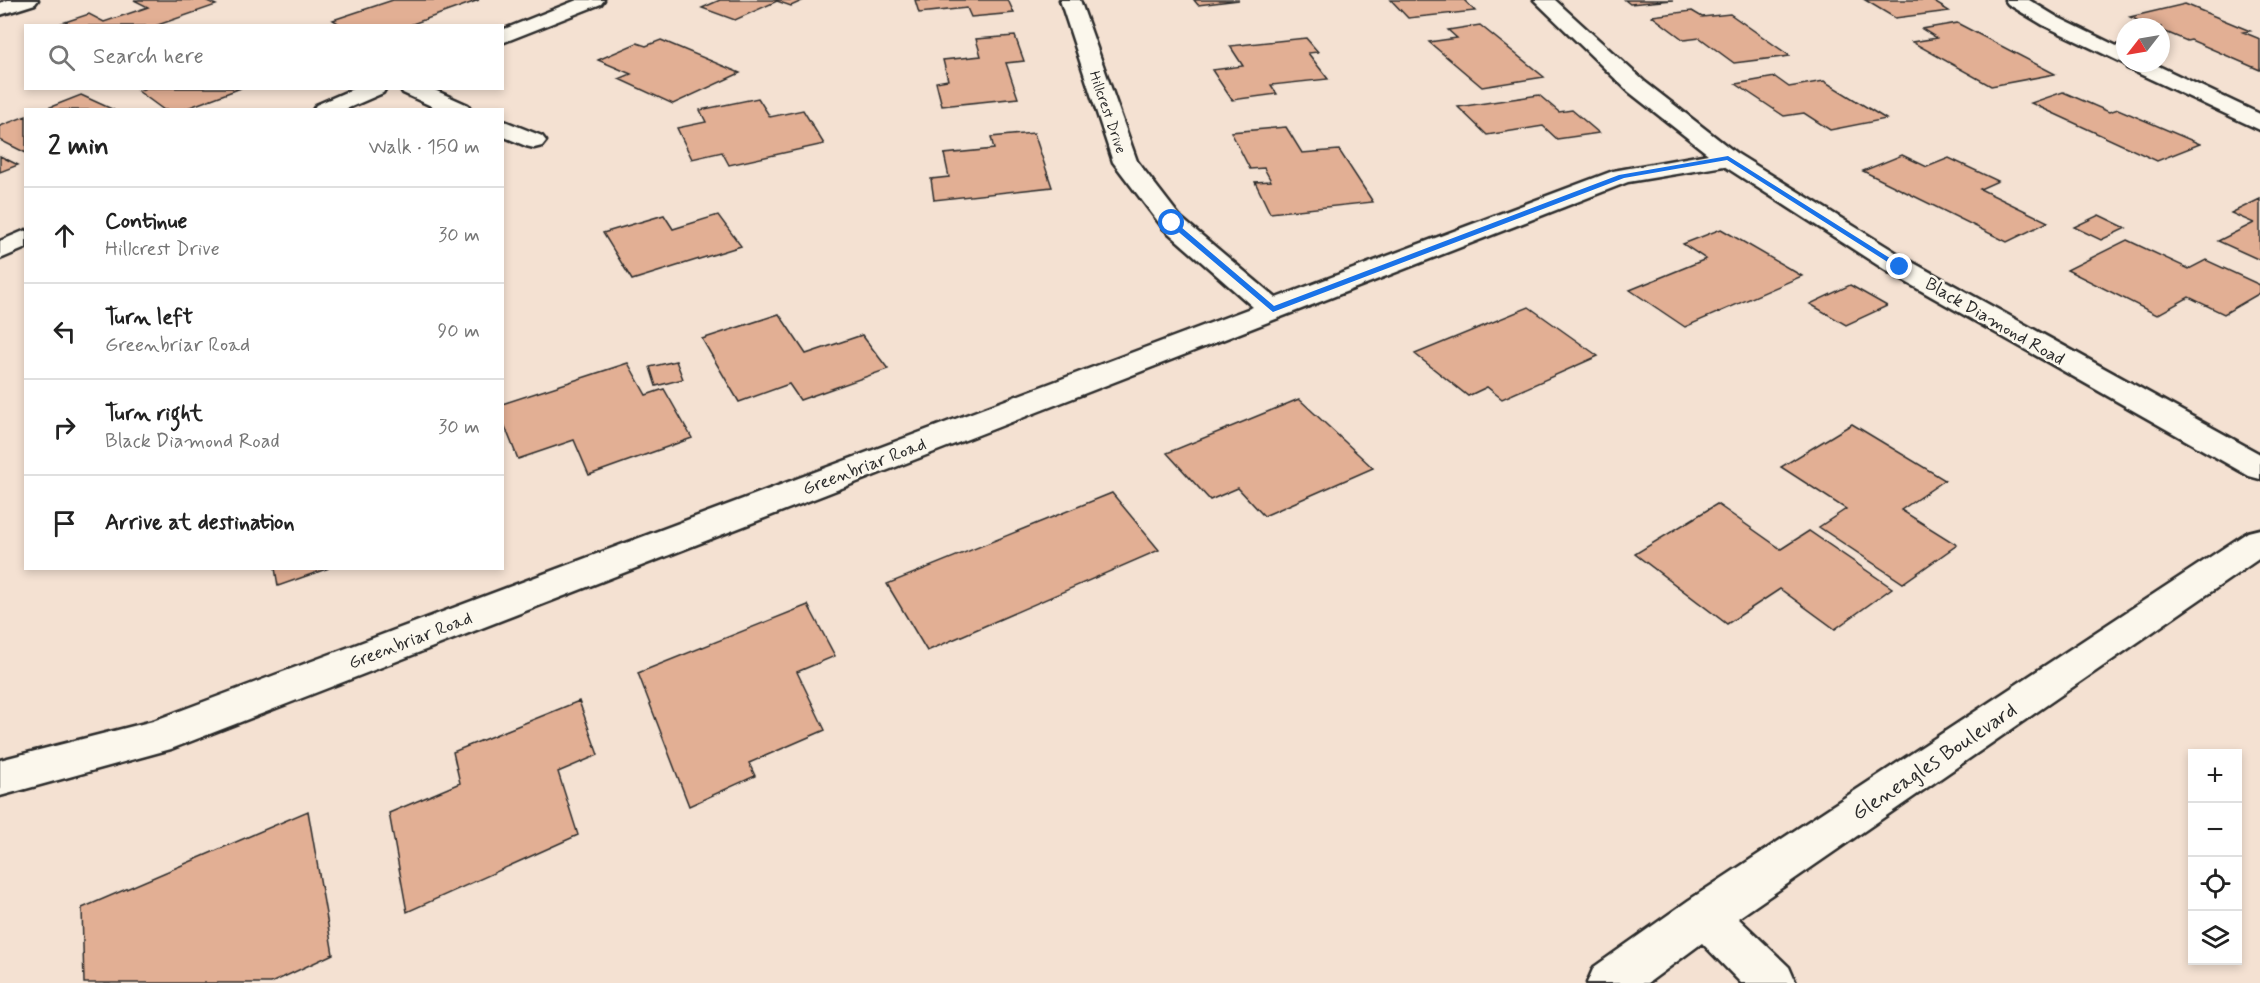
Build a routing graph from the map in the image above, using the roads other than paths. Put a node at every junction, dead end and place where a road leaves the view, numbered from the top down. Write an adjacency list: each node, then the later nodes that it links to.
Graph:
1 (28, 0): 6 (street)
2 (594, 0): 7 (street)
3 (1070, 0): 20 (street, Hillcrest Drive)
4 (1544, 0): 17 (street, Black Diamond Road)
5 (2015, 0): 8 (street)
6 (0, 9)
7 (504, 36)
8 (2116, 54)
9 (2154, 72): 14 (street)
10 (370, 90): 12 (street)
11 (415, 90): 13 (street)
12 (329, 108)
13 (456, 108)
14 (2260, 123)
15 (504, 129): 16 (street)
16 (534, 141)
17 (1728, 158): 20 (street, Greenbriar Road); 21 (street, Black Diamond Road)
18 (24, 239): 19 (street)
19 (0, 251)
20 (1273, 310): 23 (street, Greenbriar Road)
21 (2260, 468)
22 (2260, 541): 24 (street, Gleneagles Boulevard)
23 (0, 778)
24 (1705, 915): 25 (street, Gleneagles Boulevard); 26 (street)
25 (1610, 983)
26 (1773, 983)

